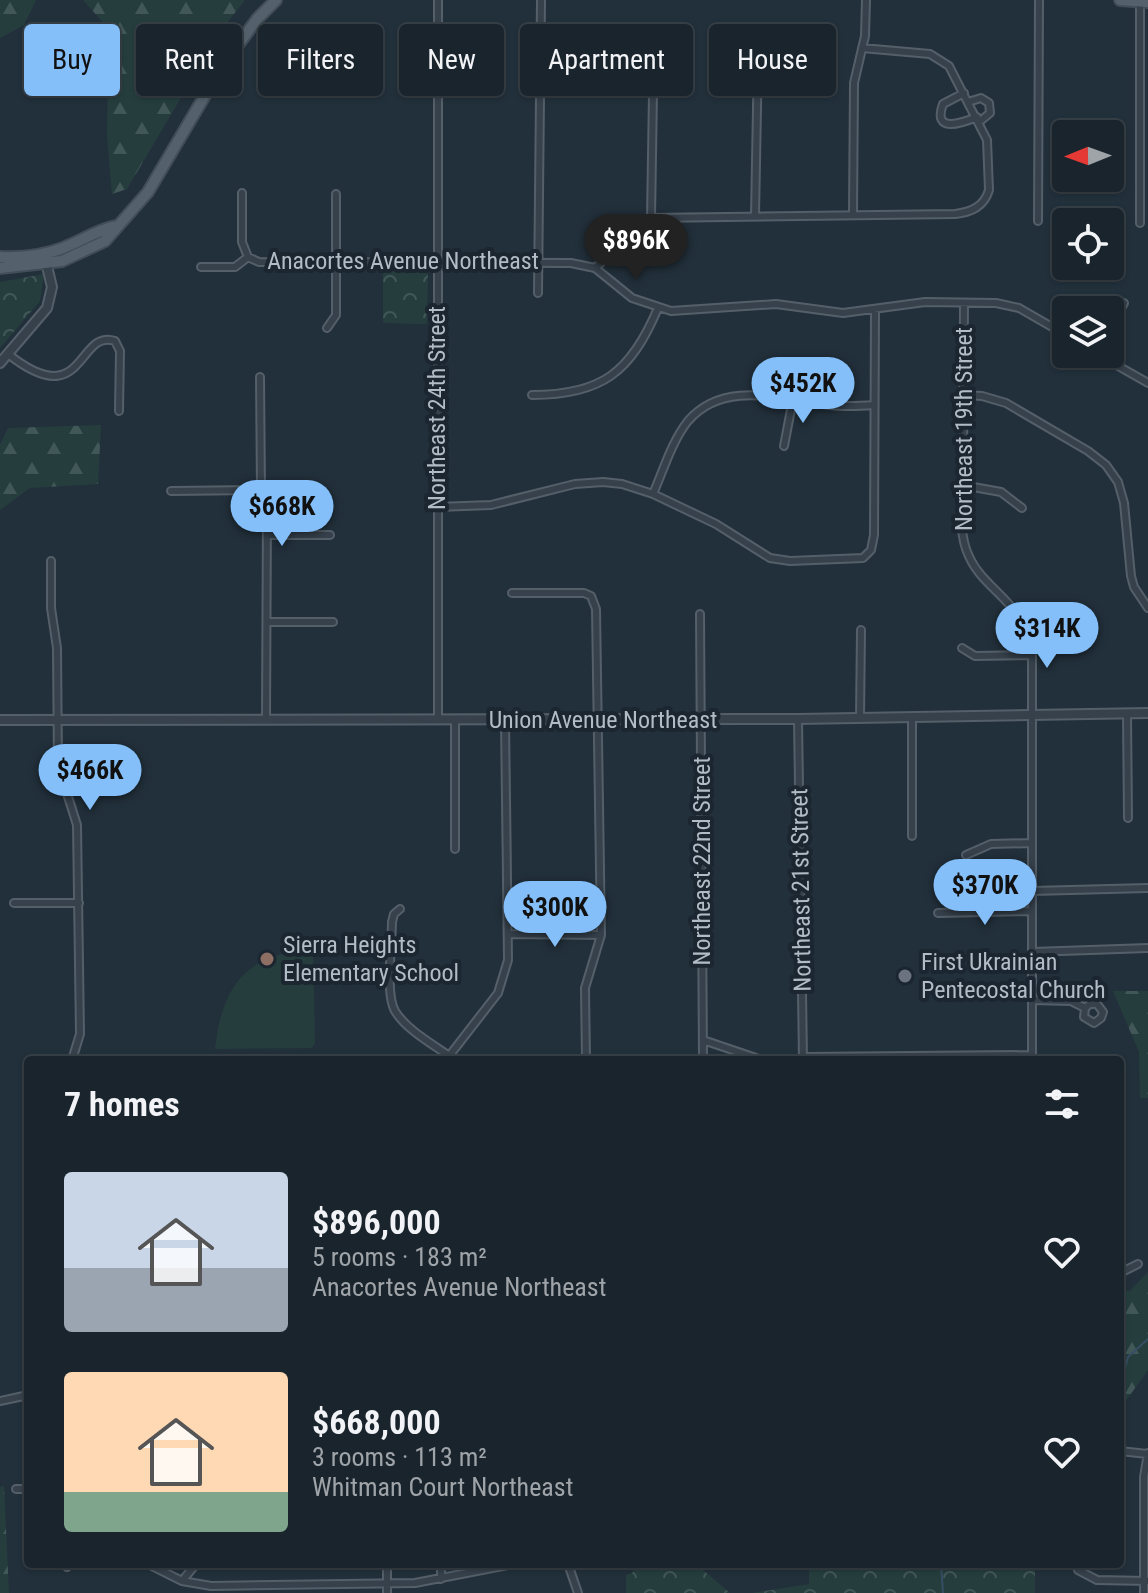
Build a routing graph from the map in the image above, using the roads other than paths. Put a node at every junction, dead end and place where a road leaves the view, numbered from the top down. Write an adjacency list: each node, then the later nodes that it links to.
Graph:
1 (276, 0): 21 (main road)
2 (438, 0): 26 (street, Northeast 24th Street)
3 (541, 0): 27 (street)
4 (866, 0): 8 (street)
5 (1039, 0): 19 (street)
6 (1120, 0): 7 (main road)
7 (1144, 2): 20 (street)
8 (862, 48): 9 (street); 16 (street)
9 (964, 93): 12 (street); 13 (street)
10 (653, 96): 18 (street)
11 (757, 96): 17 (street)
12 (968, 102): 13 (street); 13 (street)
13 (978, 119): 16 (street)
14 (242, 193): 23 (street)
15 (336, 194): 25 (street)
16 (853, 214): 17 (street)
17 (755, 216): 18 (street)
18 (651, 218): 30 (street)
19 (1038, 221)
20 (1140, 223)
21 (117, 226): 24 (main road); 24 (main road)
22 (0, 257): 24 (main road)
23 (248, 257): 25 (street, Anacortes Avenue Northeast); 28 (street, Anacortes Avenue Northeast)
24 (45, 259): 29 (main road); 37 (street)
25 (336, 262): 26 (street, Anacortes Avenue Northeast); 36 (street)
26 (437, 262): 27 (street, Anacortes Avenue Northeast); 52 (street, Northeast 24th Street)
27 (538, 262): 30 (street, Anacortes Avenue Northeast); 31 (street)
28 (201, 267)
29 (0, 268)
30 (595, 268): 33 (street)
31 (538, 293)
32 (964, 303): 34 (street); 35 (street); 43 (street, Northeast 19th Street)
33 (658, 308): 34 (street); 42 (street)
34 (875, 310): 45 (street)
35 (1052, 327)
36 (327, 328)
37 (8, 354): 38 (street); 46 (street)
38 (0, 363)
39 (1122, 368): 41 (street)
40 (260, 377): 49 (street)
41 (1148, 383)
42 (532, 395)
43 (963, 395): 48 (street, Northeast 19th Street); 58 (street)
44 (793, 399): 45 (street); 47 (street); 51 (street)
45 (874, 405): 51 (street)
46 (119, 411)
47 (784, 446)
48 (962, 485): 53 (street); 61 (street, Northeast 19th Street)
49 (261, 490): 50 (street); 54 (street)
50 (171, 491)
51 (653, 494): 52 (street)
52 (437, 507): 72 (street, Northeast 24th Street)
53 (1022, 508)
54 (267, 535): 55 (street); 62 (street)
55 (330, 535)
56 (51, 561): 76 (street)
57 (512, 593): 79 (street)
58 (1148, 608)
59 (1042, 609): 61 (street)
60 (700, 614): 80 (street, Northeast 22nd Street)
61 (1023, 620): 66 (street, Northeast 19th Street)
62 (267, 622): 63 (street); 77 (street)
63 (333, 622)
64 (861, 630): 71 (street)
65 (962, 648): 66 (street)
66 (1032, 655): 69 (street, Northeast 19th Street)
67 (1148, 713): 68 (street, Union Avenue Northeast)
68 (1127, 714): 69 (street, Union Avenue Northeast); 81 (street)
69 (1031, 716): 70 (street, Union Avenue Northeast); 83 (street, Northeast 19th Street)
70 (912, 717): 71 (street, Union Avenue Northeast); 82 (street)
71 (860, 718): 74 (street, Union Avenue Northeast)
72 (438, 719): 73 (street, Union Avenue Northeast); 77 (street, Union Avenue Northeast)
73 (455, 719): 78 (street, Union Avenue Northeast); 84 (street)
74 (798, 719): 80 (street, Union Avenue Northeast); 106 (street, Northeast 21st Street)
75 (0, 720): 76 (street, Union Avenue Northeast)
76 (58, 720): 77 (street, Union Avenue Northeast); 89 (street)
77 (266, 720)
78 (505, 720): 79 (street, Union Avenue Northeast); 93 (street)
79 (598, 720): 80 (street, Union Avenue Northeast); 94 (street)
80 (701, 720): 99 (street, Northeast 22nd Street)
81 (1128, 818)
82 (912, 836)
83 (1032, 843): 85 (street); 87 (street, Northeast 19th Street)
84 (455, 849)
85 (966, 855)
86 (1148, 888): 87 (street)
87 (1032, 891): 91 (street, Northeast 19th Street)
88 (14, 903): 89 (street)
89 (79, 903): 100 (street)
90 (400, 909): 101 (street)
91 (1032, 911): 92 (street); 96 (street, Northeast 19th Street)
92 (938, 913)
93 (508, 934): 94 (street); 102 (street)
94 (601, 935): 103 (street)
95 (1148, 948): 96 (street)
96 (1032, 952): 97 (street, Northeast 19th Street)
97 (1032, 1000): 98 (street); 107 (street, Northeast 19th Street)
98 (1085, 1008)
99 (703, 1040): 104 (street, Northeast 22nd Street); 105 (street)
100 (73, 1056)
101 (446, 1056)
102 (452, 1056)
103 (586, 1056)
104 (703, 1056)
105 (750, 1056)
106 (803, 1056)
107 (1032, 1056)
108 (1138, 1264): 109 (street)
109 (1124, 1271)
110 (24, 1396): 111 (street)
111 (0, 1401)
112 (1124, 1451): 113 (street)
113 (1148, 1454): 125 (street)
114 (16, 1489): 115 (street)
115 (24, 1489)
116 (156, 1568): 124 (street)
117 (193, 1568): 124 (street)
118 (387, 1568): 126 (street)
119 (441, 1568): 123 (street)
120 (495, 1568): 123 (street)
121 (569, 1568): 127 (street)
122 (1078, 1570): 125 (street)
123 (441, 1579): 126 (street)
124 (182, 1581): 126 (street)
125 (1146, 1581): 128 (street)
126 (387, 1589)
127 (578, 1593)
128 (1144, 1593)

